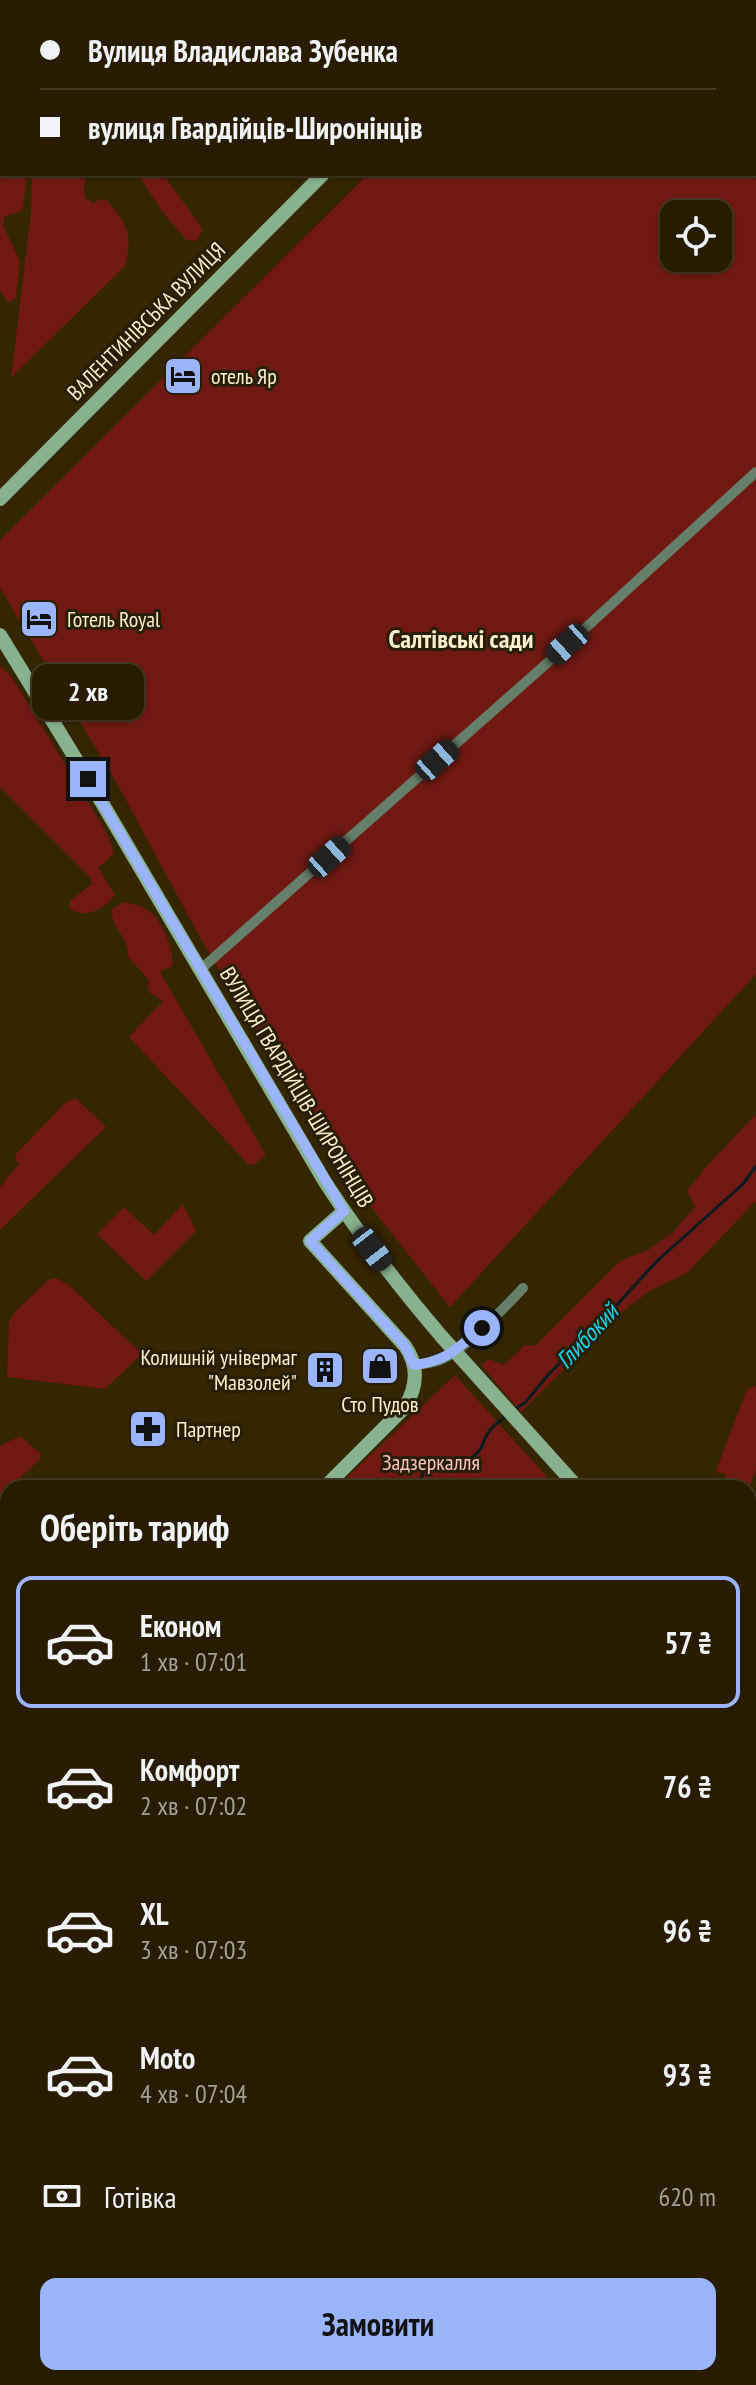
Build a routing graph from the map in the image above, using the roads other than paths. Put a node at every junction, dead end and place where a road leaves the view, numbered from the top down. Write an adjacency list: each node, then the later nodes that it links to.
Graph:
1 (321, 176): 3 (main road, ВАЛЕНТИНІВСЬКА ВУЛИЦЯ)
2 (756, 472): 5 (street)
3 (0, 499)
4 (0, 635): 5 (main road, ВУЛИЦЯ ГВАРДІЙЦІВ-ШИРОНІНЦІВ)
5 (201, 969): 6 (main road, ВУЛИЦЯ ГВАРДІЙЦІВ-ШИРОНІНЦІВ)
6 (344, 1211): 8 (main road); 10 (main road, ВУЛИЦЯ ГВАРДІЙЦІВ-ШИРОНІНЦІВ, bridge)
7 (523, 1288): 8 (street)
8 (414, 1365): 9 (main road)
9 (332, 1480)
10 (571, 1480)

